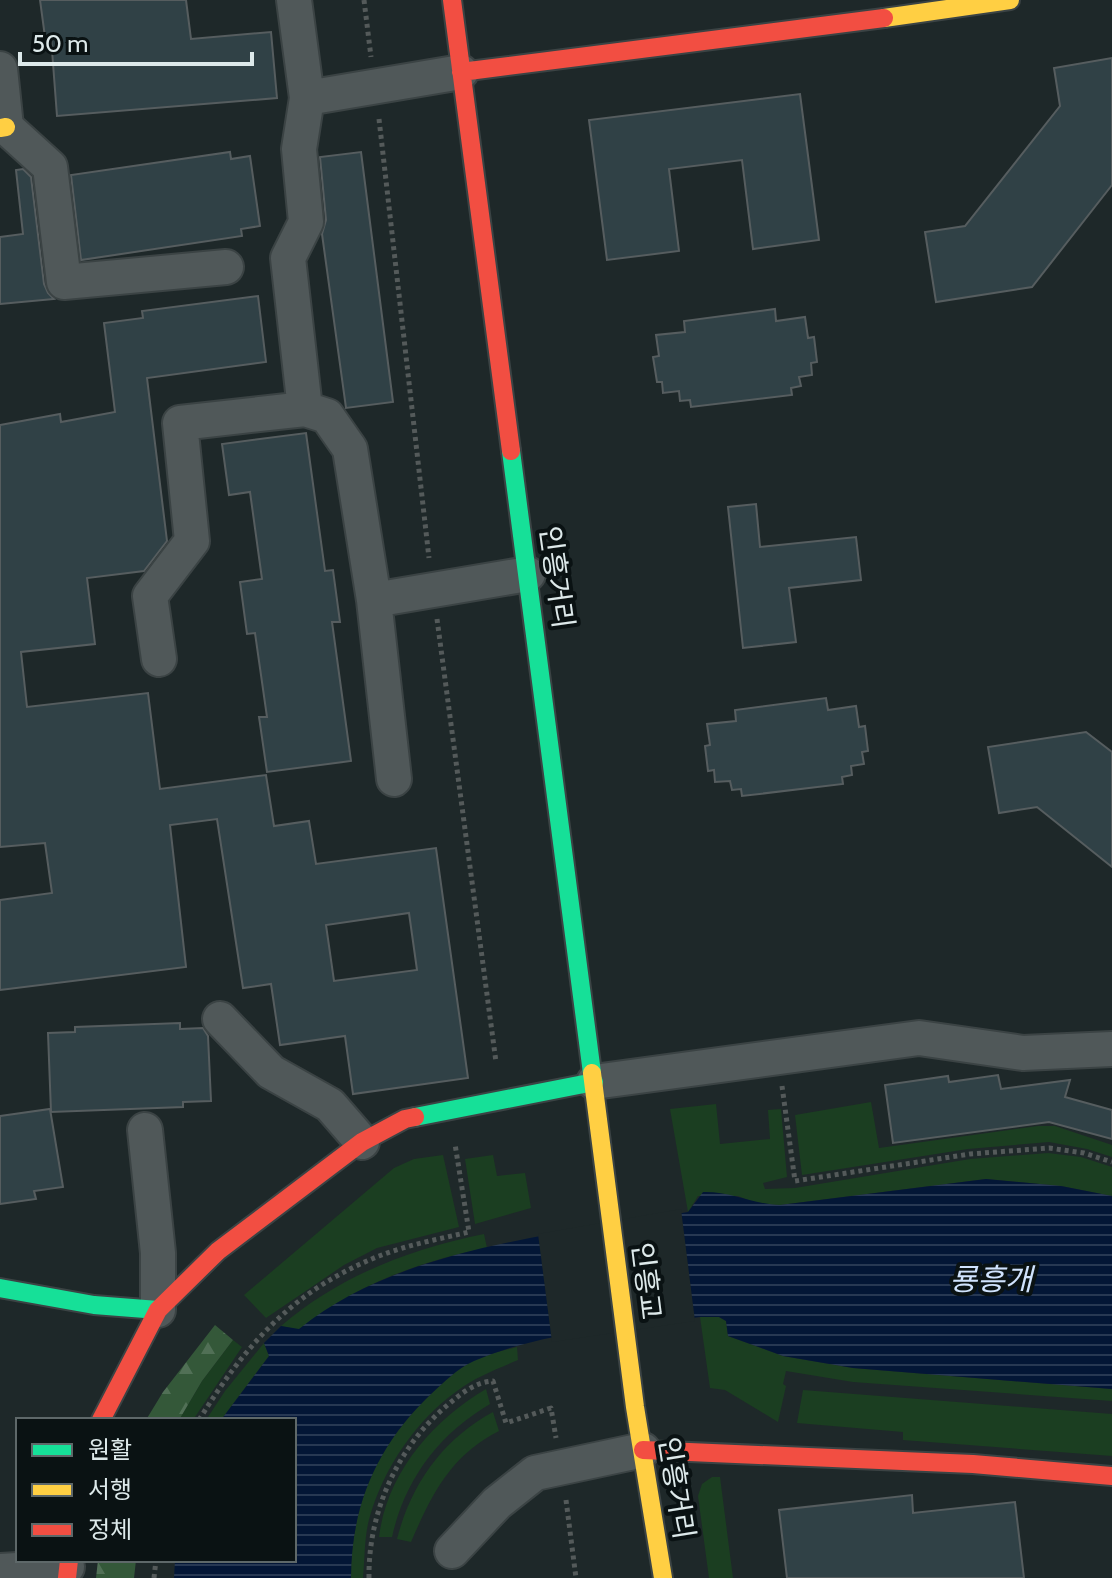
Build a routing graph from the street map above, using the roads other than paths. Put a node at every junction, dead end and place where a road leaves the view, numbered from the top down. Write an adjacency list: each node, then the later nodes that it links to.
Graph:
1 (294, 0): 6 (street)
2 (452, 0): 5 (street, 인흥거리)
3 (1010, 0): 5 (street)
4 (0, 69): 7 (street)
5 (461, 72): 6 (street); 10 (street, 인흥거리)
6 (307, 98): 9 (street)
7 (3, 128): 8 (street)
8 (226, 267)
9 (305, 409): 11 (street); 12 (street)
10 (528, 574): 11 (street); 16 (street, 인흥거리)
11 (374, 600): 13 (street)
12 (159, 659)
13 (394, 779)
14 (220, 1019): 18 (street)
15 (1112, 1049): 16 (street)
16 (594, 1082): 18 (street); 19 (street, 인흥거리)
17 (145, 1130): 21 (street)
18 (362, 1142): 21 (street)
19 (604, 1161): 22 (street, 인흥교)
20 (0, 1288): 21 (street)
21 (158, 1310): 23 (street)
22 (635, 1407): 24 (street, 인흥거리)
23 (102, 1418)
24 (643, 1450): 25 (street); 26 (street); 29 (street, 인흥거리)
25 (1112, 1476)
26 (452, 1551)
27 (68, 1568): 28 (street)
28 (0, 1571)
29 (663, 1578)

